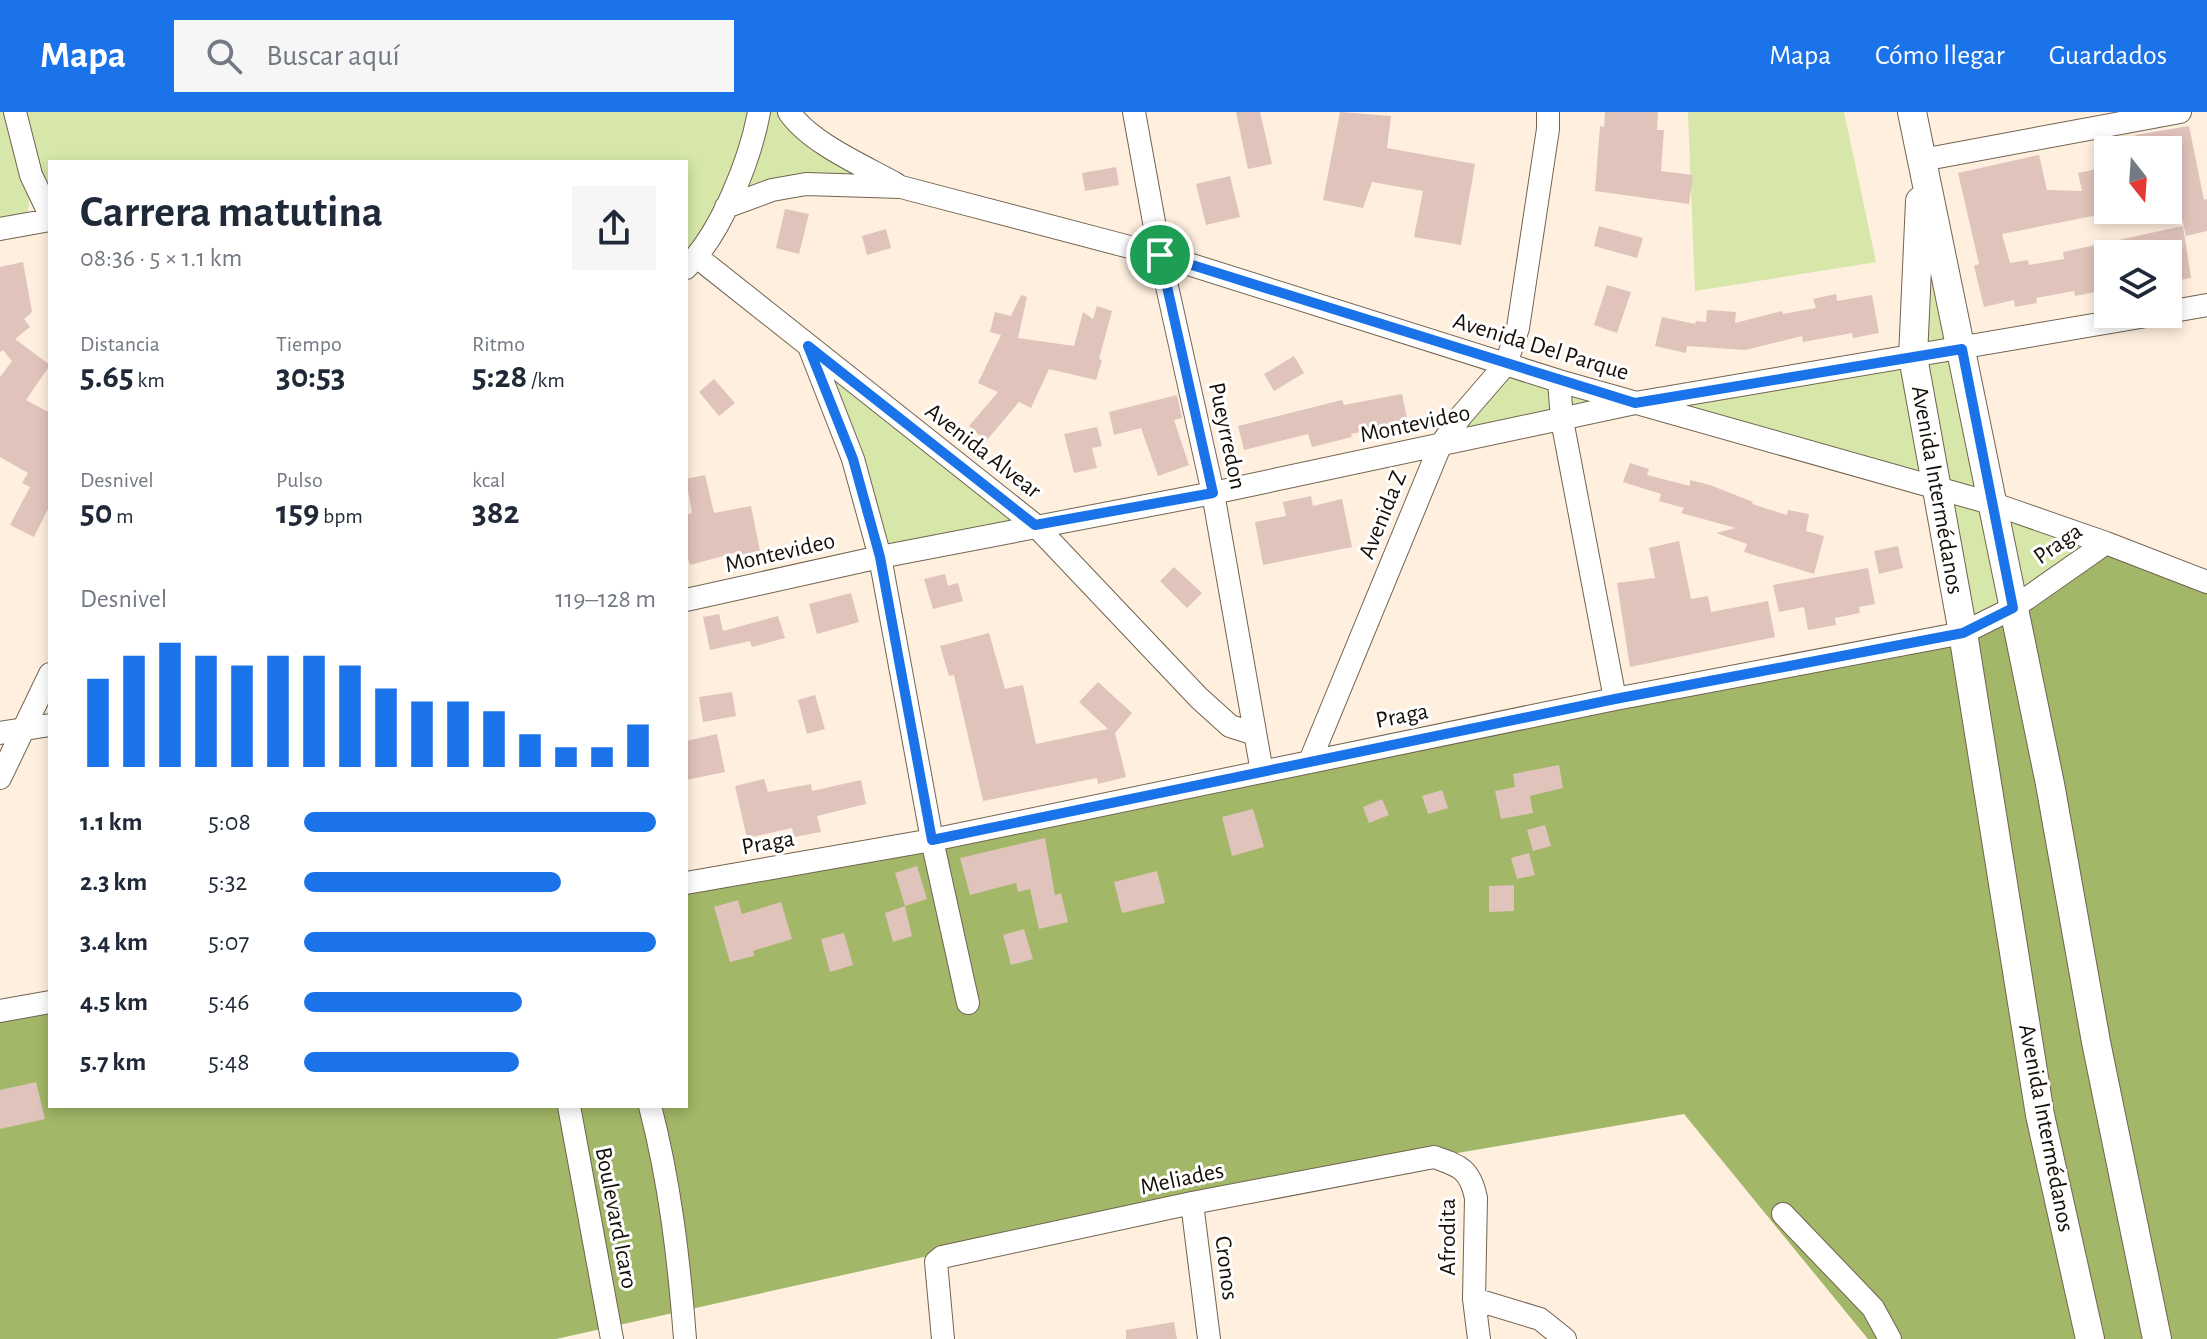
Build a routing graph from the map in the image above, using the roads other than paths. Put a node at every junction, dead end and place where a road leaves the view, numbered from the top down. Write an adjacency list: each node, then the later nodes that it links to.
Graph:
1 (15, 112): 11 (street)
2 (759, 112): 10 (street)
3 (789, 112): 9 (street, Avenida Del Parque)
4 (1134, 112): 14 (street, Pueyrredon)
5 (1548, 112): 22 (street, Avenida Z)
6 (1912, 112): 8 (main road)
7 (2180, 112): 8 (street)
8 (1922, 160): 20 (main road, Avenida Intermédanos); 21 (main road, Avenida Intermédanos)
9 (901, 187): 10 (street, Avenida Del Parque); 14 (street, Avenida Del Parque)
10 (726, 207): 15 (street)
11 (48, 213)
12 (48, 218): 13 (street)
13 (0, 229)
14 (1160, 255): 22 (street, Avenida Del Parque); 28 (street, Pueyrredon)
15 (692, 263): 19 (street, Avenida Alvear)
16 (2207, 305): 17 (street)
17 (2182, 309)
18 (2094, 325): 20 (street, Montevideo)
19 (808, 346): 30 (street, Avenida Alvear); 32 (street)
20 (1962, 349): 21 (street, Montevideo); 29 (main road, Avenida Intermédanos)
21 (1913, 357): 24 (street, Montevideo); 27 (main road, Avenida Intermédanos)
22 (1506, 364): 23 (street, Avenida Del Parque); 26 (street, Avenida Z)
23 (1559, 381): 24 (street, Avenida Del Parque); 25 (street)
24 (1635, 403): 25 (street, Montevideo); 27 (street, Avenida Del Parque)
25 (1562, 420): 26 (street, Montevideo); 38 (street)
26 (1440, 446): 28 (street, Montevideo); 42 (street, Avenida Z)
27 (1937, 489): 29 (street, Avenida Del Parque); 36 (main road, Avenida Intermédanos)
28 (1213, 493): 30 (street, Montevideo); 41 (street, Pueyrredon)
29 (1994, 504): 31 (street, Avenida Del Parque); 35 (main road, Avenida Intermédanos)
30 (1035, 525): 32 (street, Montevideo); 41 (street, Avenida Alvear)
31 (2106, 543): 33 (street, Avenida Del Parque); 35 (street, Praga)
32 (880, 557): 34 (street, Montevideo); 45 (street)
33 (2207, 582)
34 (688, 600)
35 (2013, 608): 36 (street, Praga); 64 (main road, Avenida Intermédanos)
36 (1963, 633): 38 (street, Praga); 63 (main road, Avenida Intermédanos)
37 (48, 677): 40 (street)
38 (1615, 699): 42 (street, Praga)
39 (48, 725): 40 (street)
40 (11, 732): 44 (street)
41 (1255, 734): 43 (street, Pueyrredon)
42 (1310, 761): 43 (street, Praga)
43 (1262, 772): 45 (street, Praga)
44 (0, 778)
45 (932, 840): 46 (street, Praga); 48 (street)
46 (688, 883)
47 (48, 1002): 49 (street)
48 (968, 1003)
49 (0, 1011)
50 (569, 1108): 56 (street, Boulevard Icaro)
51 (651, 1108): 57 (street)
52 (1434, 1157): 53 (street, Meliades); 55 (street, Afrodita)
53 (1192, 1203): 58 (street, Meliades); 59 (street, Cronos)
54 (1783, 1214): 62 (street)
55 (1474, 1299): 60 (street, Afrodita); 61 (street)
56 (612, 1339)
57 (685, 1339)
58 (943, 1339)
59 (1209, 1339)
60 (1479, 1339)
61 (1565, 1339)
62 (1890, 1339)
63 (2090, 1339)
64 (2157, 1339)

